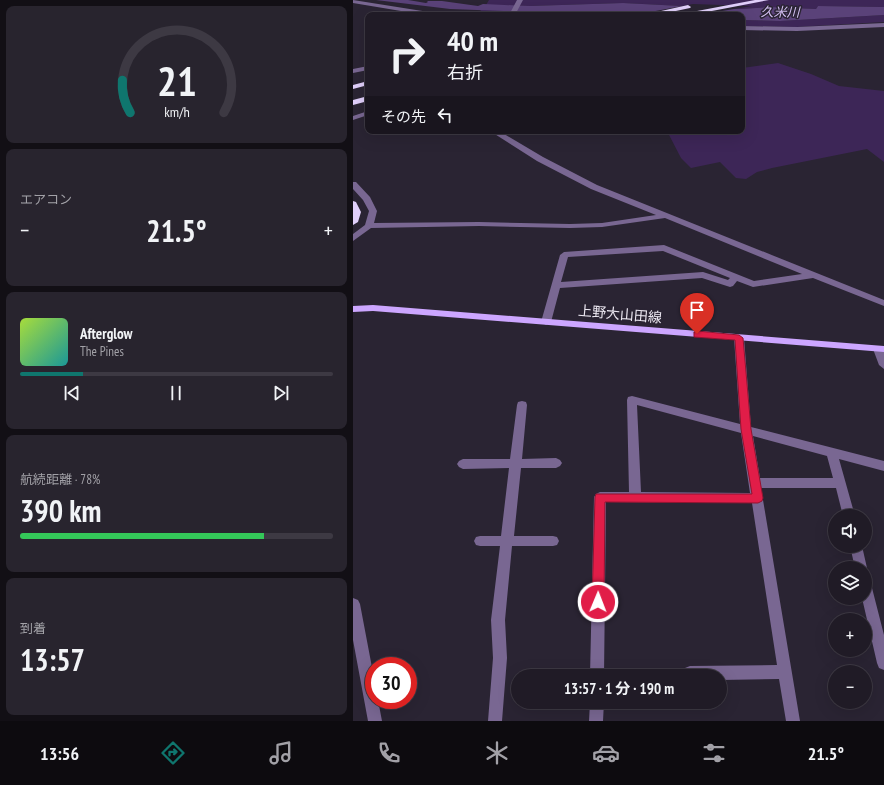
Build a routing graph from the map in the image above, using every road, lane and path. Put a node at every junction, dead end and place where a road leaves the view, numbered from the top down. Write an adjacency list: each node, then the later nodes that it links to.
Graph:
1 (520, 0): 6 (street)
2 (731, 0): 7 (highway)
3 (766, 0): 8 (highway)
4 (353, 1): 5 (street)
5 (417, 12)
6 (514, 12)
7 (663, 12)
8 (696, 12)
9 (884, 25): 10 (street)
10 (745, 28)
11 (365, 69): 12 (street)
12 (353, 71)
13 (365, 81): 14 (highway)
14 (353, 84)
15 (365, 84): 16 (highway)
16 (353, 87)
17 (365, 93): 18 (highway)
18 (353, 96)
19 (365, 99): 20 (highway)
20 (353, 103)
21 (365, 114): 22 (street)
22 (353, 118)
23 (499, 134): 26 (street)
24 (353, 184): 28 (street)
25 (353, 204): 27 (highway)
26 (667, 216): 28 (street); 30 (street)
27 (353, 222)
28 (369, 226): 29 (street)
29 (353, 238)
30 (812, 275): 31 (street); 33 (street)
31 (735, 277): 32 (street); 32 (street)
32 (556, 285): 35 (street)
33 (884, 303)
34 (353, 309): 35 (main road, 上野大山田線)
35 (546, 322): 36 (main road, 上野大山田線)
36 (739, 338): 37 (main road, 上野大山田線); 40 (street)
37 (881, 349): 38 (street)
38 (884, 365)
39 (522, 405): 44 (street)
40 (746, 429): 41 (street); 46 (street); 48 (street)
41 (832, 453): 45 (street); 47 (street)
42 (556, 463): 44 (street)
43 (463, 464): 44 (street)
44 (516, 464): 52 (street)
45 (884, 466)
46 (755, 483): 47 (street); 49 (street)
47 (841, 483): 50 (street)
48 (635, 498): 49 (street); 57 (street)
49 (758, 498): 58 (street)
50 (847, 509)
51 (480, 541): 52 (street)
52 (507, 541): 53 (street); 62 (street)
53 (553, 541)
54 (353, 604): 61 (street)
55 (870, 605): 56 (street)
56 (884, 663)
57 (597, 669)
58 (786, 672): 59 (street); 64 (street)
59 (727, 673)
60 (597, 709): 63 (street)
61 (375, 721)
62 (495, 721)
63 (596, 721)
64 (793, 721)

